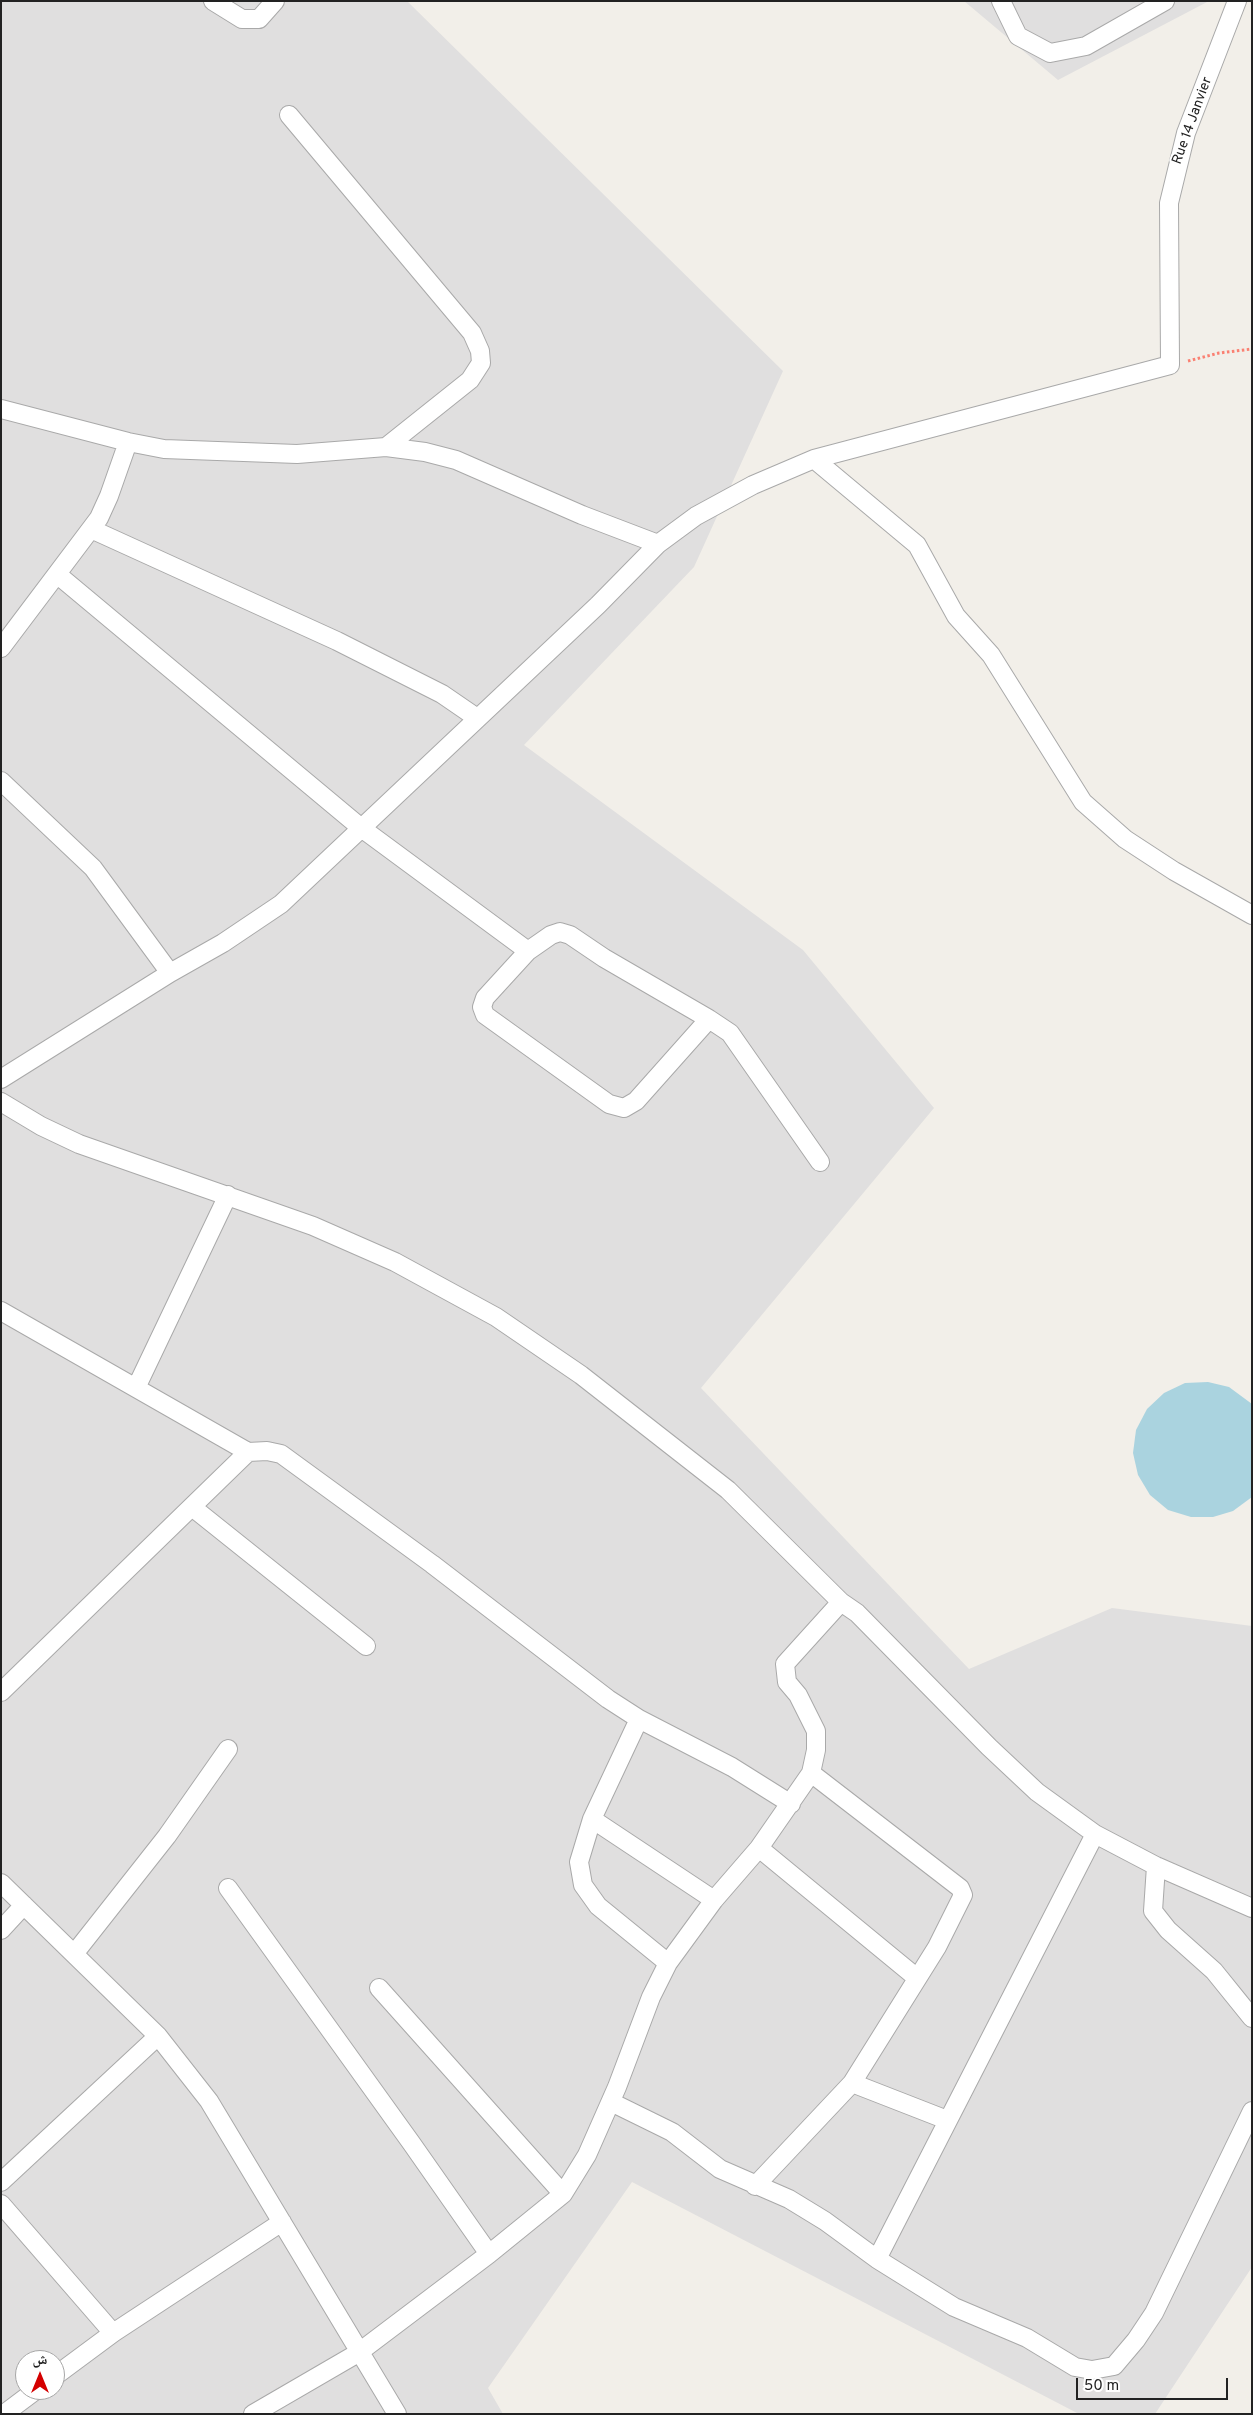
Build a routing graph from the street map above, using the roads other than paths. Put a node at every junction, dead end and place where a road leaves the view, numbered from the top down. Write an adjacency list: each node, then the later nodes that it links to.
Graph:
1 (213, 1): 2 (street)
2 (275, 1)
3 (1001, 1): 4 (street)
4 (1165, 1)
5 (1237, 1): 10 (street, Rue 14 Janvier)
6 (289, 115): 9 (street)
7 (1, 409): 8 (street)
8 (128, 442): 9 (street); 11 (street)
9 (386, 446): 12 (street)
10 (814, 459): 12 (street); 18 (street)
11 (91, 529): 13 (street); 15 (street)
12 (658, 544): 15 (street)
13 (58, 575): 14 (street); 17 (street)
14 (1, 648)
15 (477, 718): 17 (street)
16 (1, 781): 20 (street)
17 (360, 827): 19 (street); 20 (street)
18 (1252, 915)
19 (528, 951): 21 (street); 21 (street)
20 (170, 973): 22 (street)
21 (710, 1019): 24 (street)
22 (1, 1079)
23 (1, 1102): 25 (street)
24 (820, 1162)
25 (228, 1195): 27 (street); 30 (street)
26 (1, 1311): 27 (street)
27 (136, 1388): 28 (street)
28 (248, 1452): 29 (street); 33 (street)
29 (192, 1507): 31 (street); 32 (street)
30 (841, 1602): 35 (street); 38 (street)
31 (366, 1646)
32 (1, 1692)
33 (639, 1719): 36 (street); 37 (street)
34 (228, 1749): 47 (street)
35 (811, 1773): 36 (street); 49 (street)
36 (791, 1804): 39 (street)
37 (592, 1819): 43 (street); 48 (street)
38 (1095, 1834): 40 (street); 56 (street)
39 (759, 1848): 43 (street); 49 (street)
40 (1156, 1866): 45 (street); 51 (street)
41 (1, 1883): 44 (street)
42 (228, 1888): 62 (street)
43 (714, 1900): 48 (street)
44 (24, 1905): 46 (street); 47 (street)
45 (1252, 1908)
46 (1, 1930)
47 (74, 1954): 52 (street)
48 (668, 1963): 54 (street)
49 (918, 1978): 53 (street)
50 (379, 1988): 59 (street)
51 (1252, 2018)
52 (158, 2036): 57 (street); 61 (street)
53 (852, 2083): 56 (street); 58 (street)
54 (611, 2102): 58 (street); 59 (street)
55 (1252, 2111): 63 (street)
56 (947, 2120): 63 (street)
57 (1, 2182)
58 (755, 2186): 63 (street)
59 (563, 2194): 62 (street)
60 (1, 2204): 64 (street)
61 (282, 2222): 64 (street); 65 (street)
62 (488, 2254): 65 (street)
63 (877, 2258)
64 (113, 2333): 66 (street)
65 (358, 2353): 69 (street); 70 (street)
66 (65, 2369)
67 (23, 2400): 68 (street)
68 (4, 2414)
69 (253, 2414)
70 (396, 2414)

